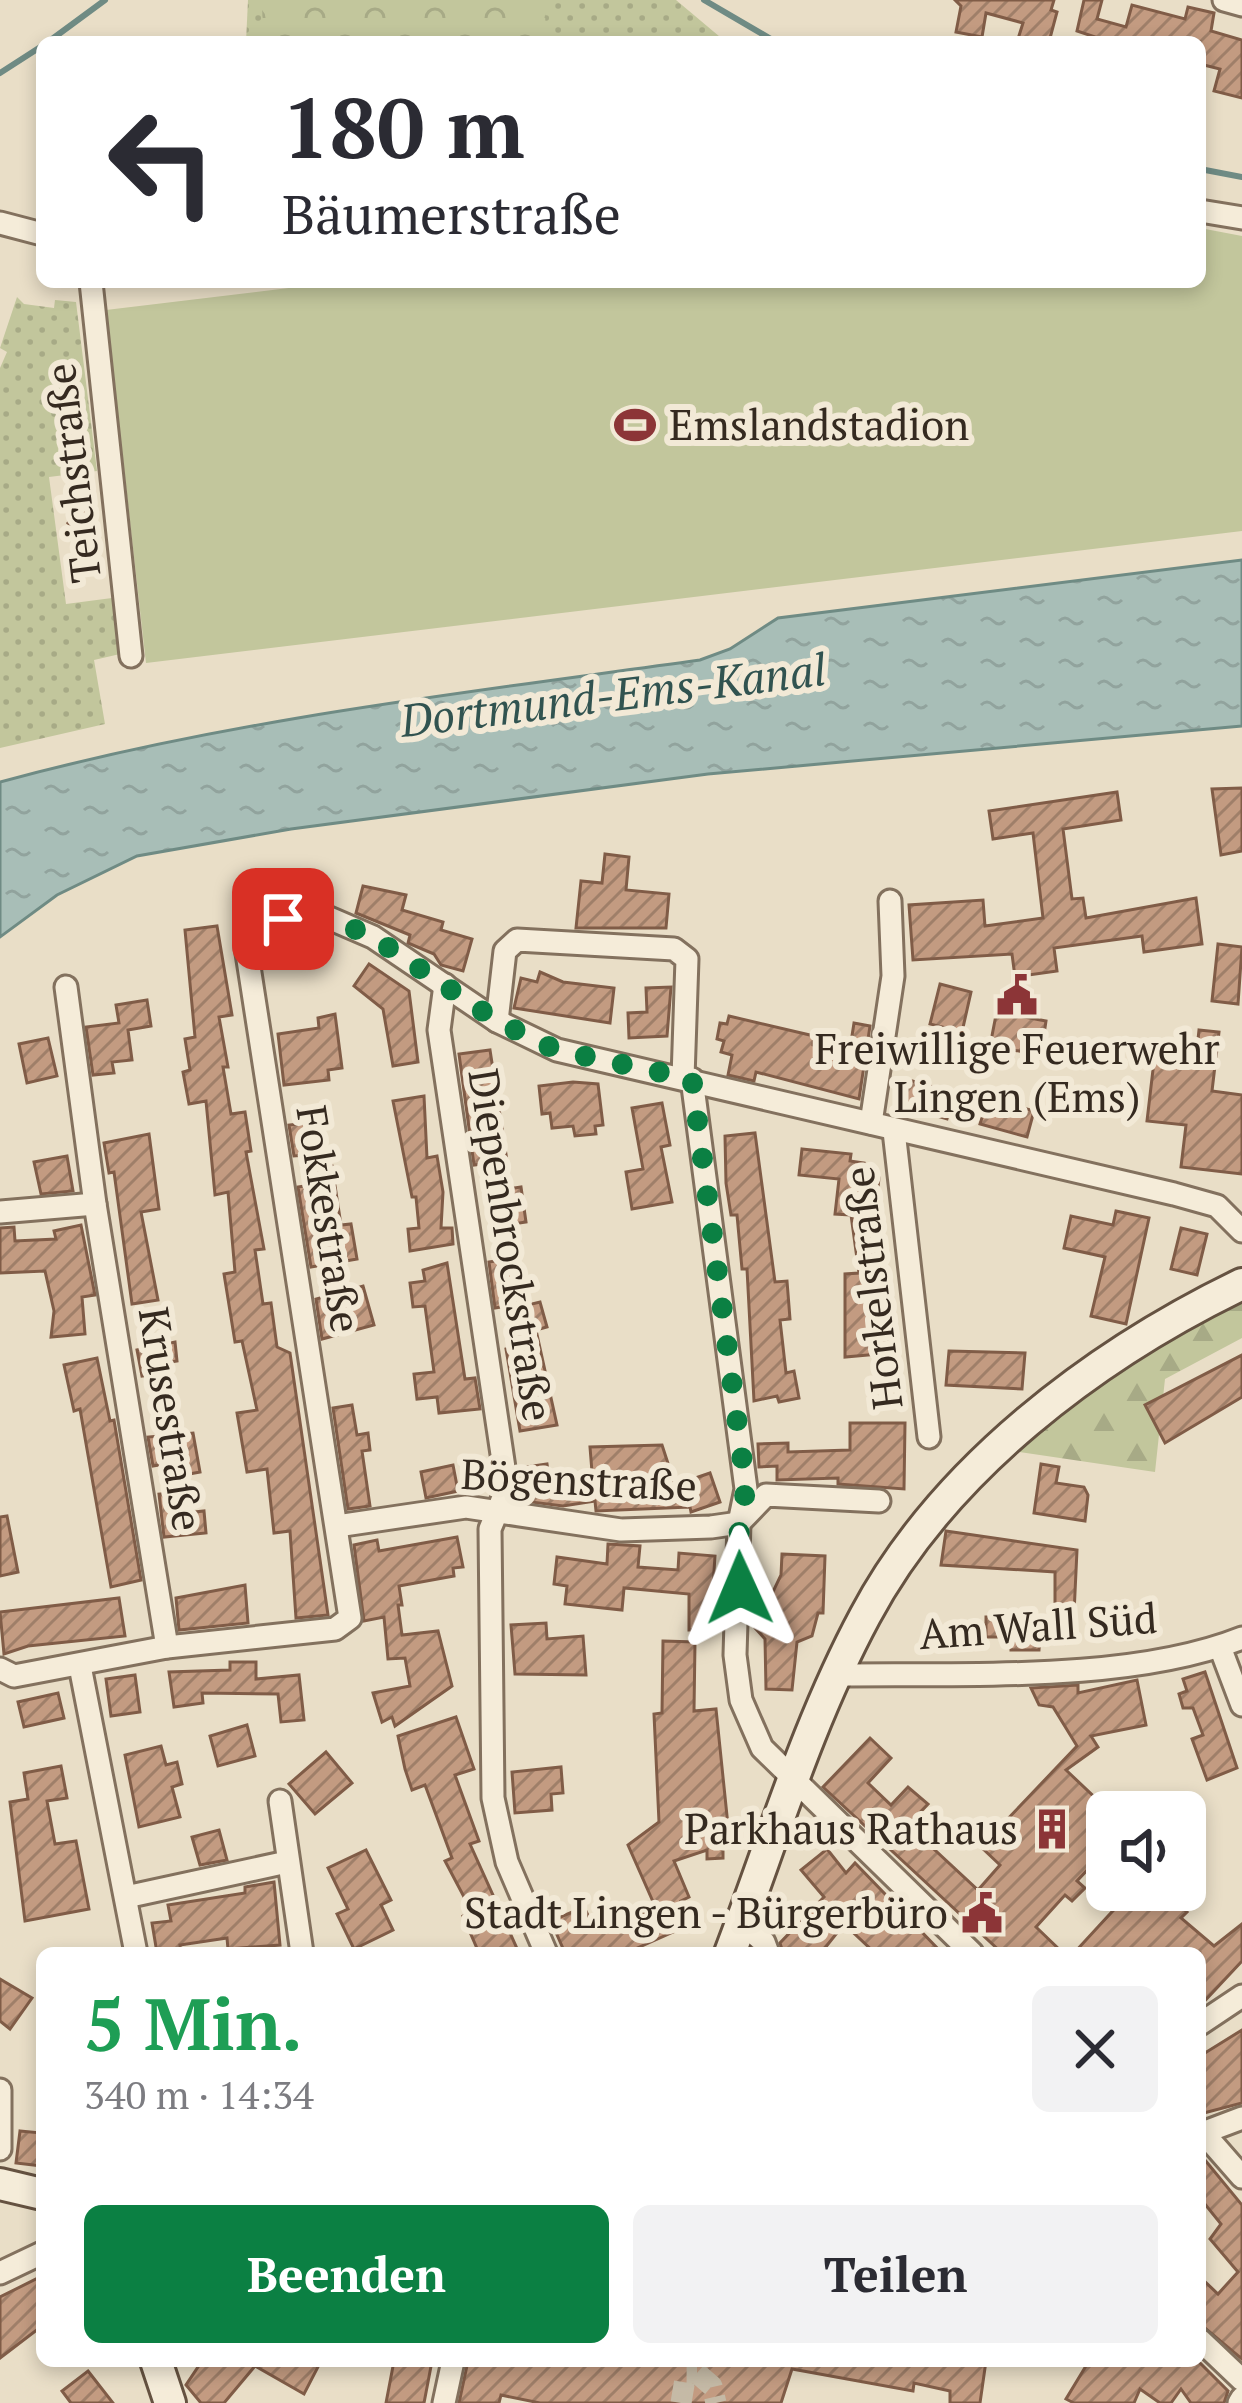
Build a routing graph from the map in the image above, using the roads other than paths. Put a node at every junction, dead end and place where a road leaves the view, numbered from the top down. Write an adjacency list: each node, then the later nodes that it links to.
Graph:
1 (1224, 0): 2 (street)
2 (1242, 5)
3 (1206, 212): 4 (street)
4 (1242, 218)
5 (36, 220): 6 (street)
6 (2, 223): 7 (street)
7 (36, 232)
8 (92, 288): 9 (street, Teichstraße)
9 (131, 656)
10 (890, 901): 15 (street)
11 (445, 985): 13 (street); 23 (street, Diepenbrockstraße); 25 (street, Fokkestraße)
12 (66, 987): 17 (street, Krusestraße)
13 (497, 1021): 14 (street); 14 (street)
14 (688, 1079): 15 (street); 24 (street)
15 (871, 1123): 16 (street)
16 (894, 1131): 19 (street); 21 (street, Horkelstraße)
17 (95, 1204): 18 (street); 28 (street, Krusestraße)
18 (0, 1211)
19 (1242, 1231)
20 (1242, 1285): 31 (main road)
21 (929, 1437)
22 (879, 1501): 24 (street, Bögenstraße)
23 (496, 1514): 24 (street, Bögenstraße); 25 (street, Bögenstraße); 40 (street, Diepenbrockstraße)
24 (739, 1522): 33 (street)
25 (337, 1526): 28 (street, Fokkestraße)
26 (1242, 1638): 27 (street, Am Wall Süd)
27 (1220, 1646): 31 (street, Am Wall Süd); 32 (street)
28 (167, 1647): 29 (street)
29 (80, 1666): 30 (street); 36 (street)
30 (0, 1669)
31 (837, 1675): 33 (main road)
32 (1242, 1705)
33 (790, 1781): 37 (main road); 43 (street)
34 (280, 1802): 35 (street)
35 (287, 1862): 36 (street); 39 (street)
36 (126, 1897): 38 (street)
37 (741, 1923): 41 (main road); 42 (street)
38 (135, 1947)
39 (301, 1947)
40 (543, 1947)
41 (732, 1947)
42 (766, 1947)
43 (966, 1947)
44 (1242, 1996): 45 (street)
45 (1206, 2020)
46 (0, 2090): 50 (street)
47 (1242, 2118): 48 (street)
48 (1206, 2129)
49 (1206, 2135): 51 (street)
50 (0, 2150)
51 (1242, 2177)
52 (0, 2184): 53 (main road)
53 (36, 2193)
54 (36, 2256): 55 (street)
55 (0, 2273)
56 (1206, 2346): 58 (street)
57 (452, 2367): 59 (street)
58 (1242, 2380)
59 (444, 2403)

